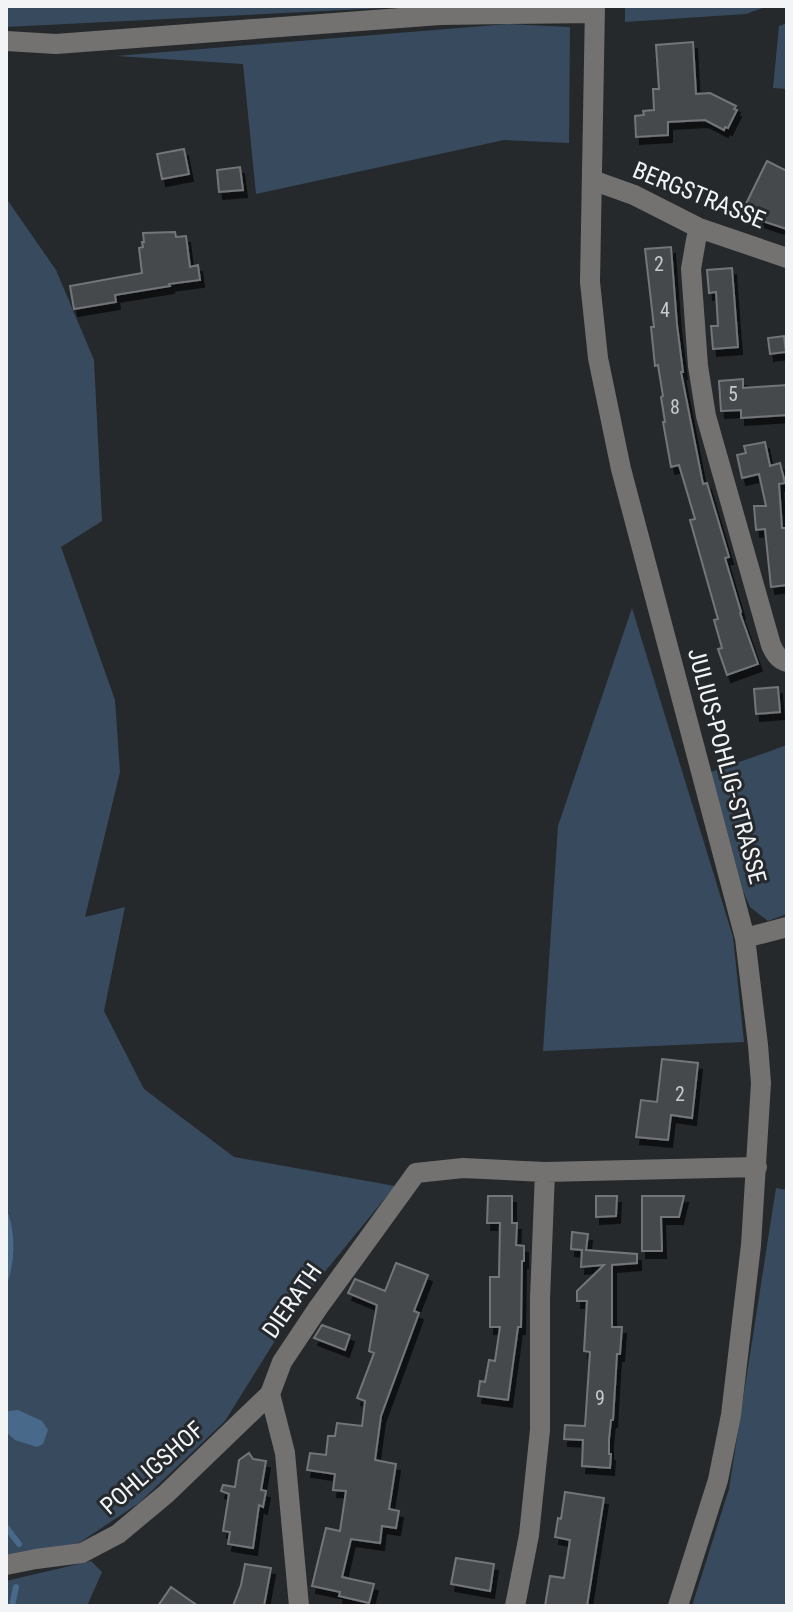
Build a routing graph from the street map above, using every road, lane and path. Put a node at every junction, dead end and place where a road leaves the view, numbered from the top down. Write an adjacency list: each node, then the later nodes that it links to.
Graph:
1 (595, 18): 2 (street); 3 (street, JULIUS-POHLIG-STRASSE)
2 (6, 41)
3 (592, 180): 4 (street, BERGSTRASSE); 8 (street, JULIUS-POHLIG-STRASSE)
4 (699, 228): 5 (street, BERGSTRASSE); 6 (street)
5 (787, 258)
6 (787, 662)
7 (787, 927): 8 (street)
8 (745, 938): 9 (street, JULIUS-POHLIG-STRASSE)
9 (757, 1167): 10 (street, DIERATH); 15 (street, JULIUS-POHLIG-STRASSE)
10 (545, 1172): 11 (street, DIERATH); 14 (street)
11 (270, 1394): 12 (street, POHLIGSHOF); 13 (street)
12 (6, 1565)
13 (299, 1606)
14 (515, 1606)
15 (678, 1606)

